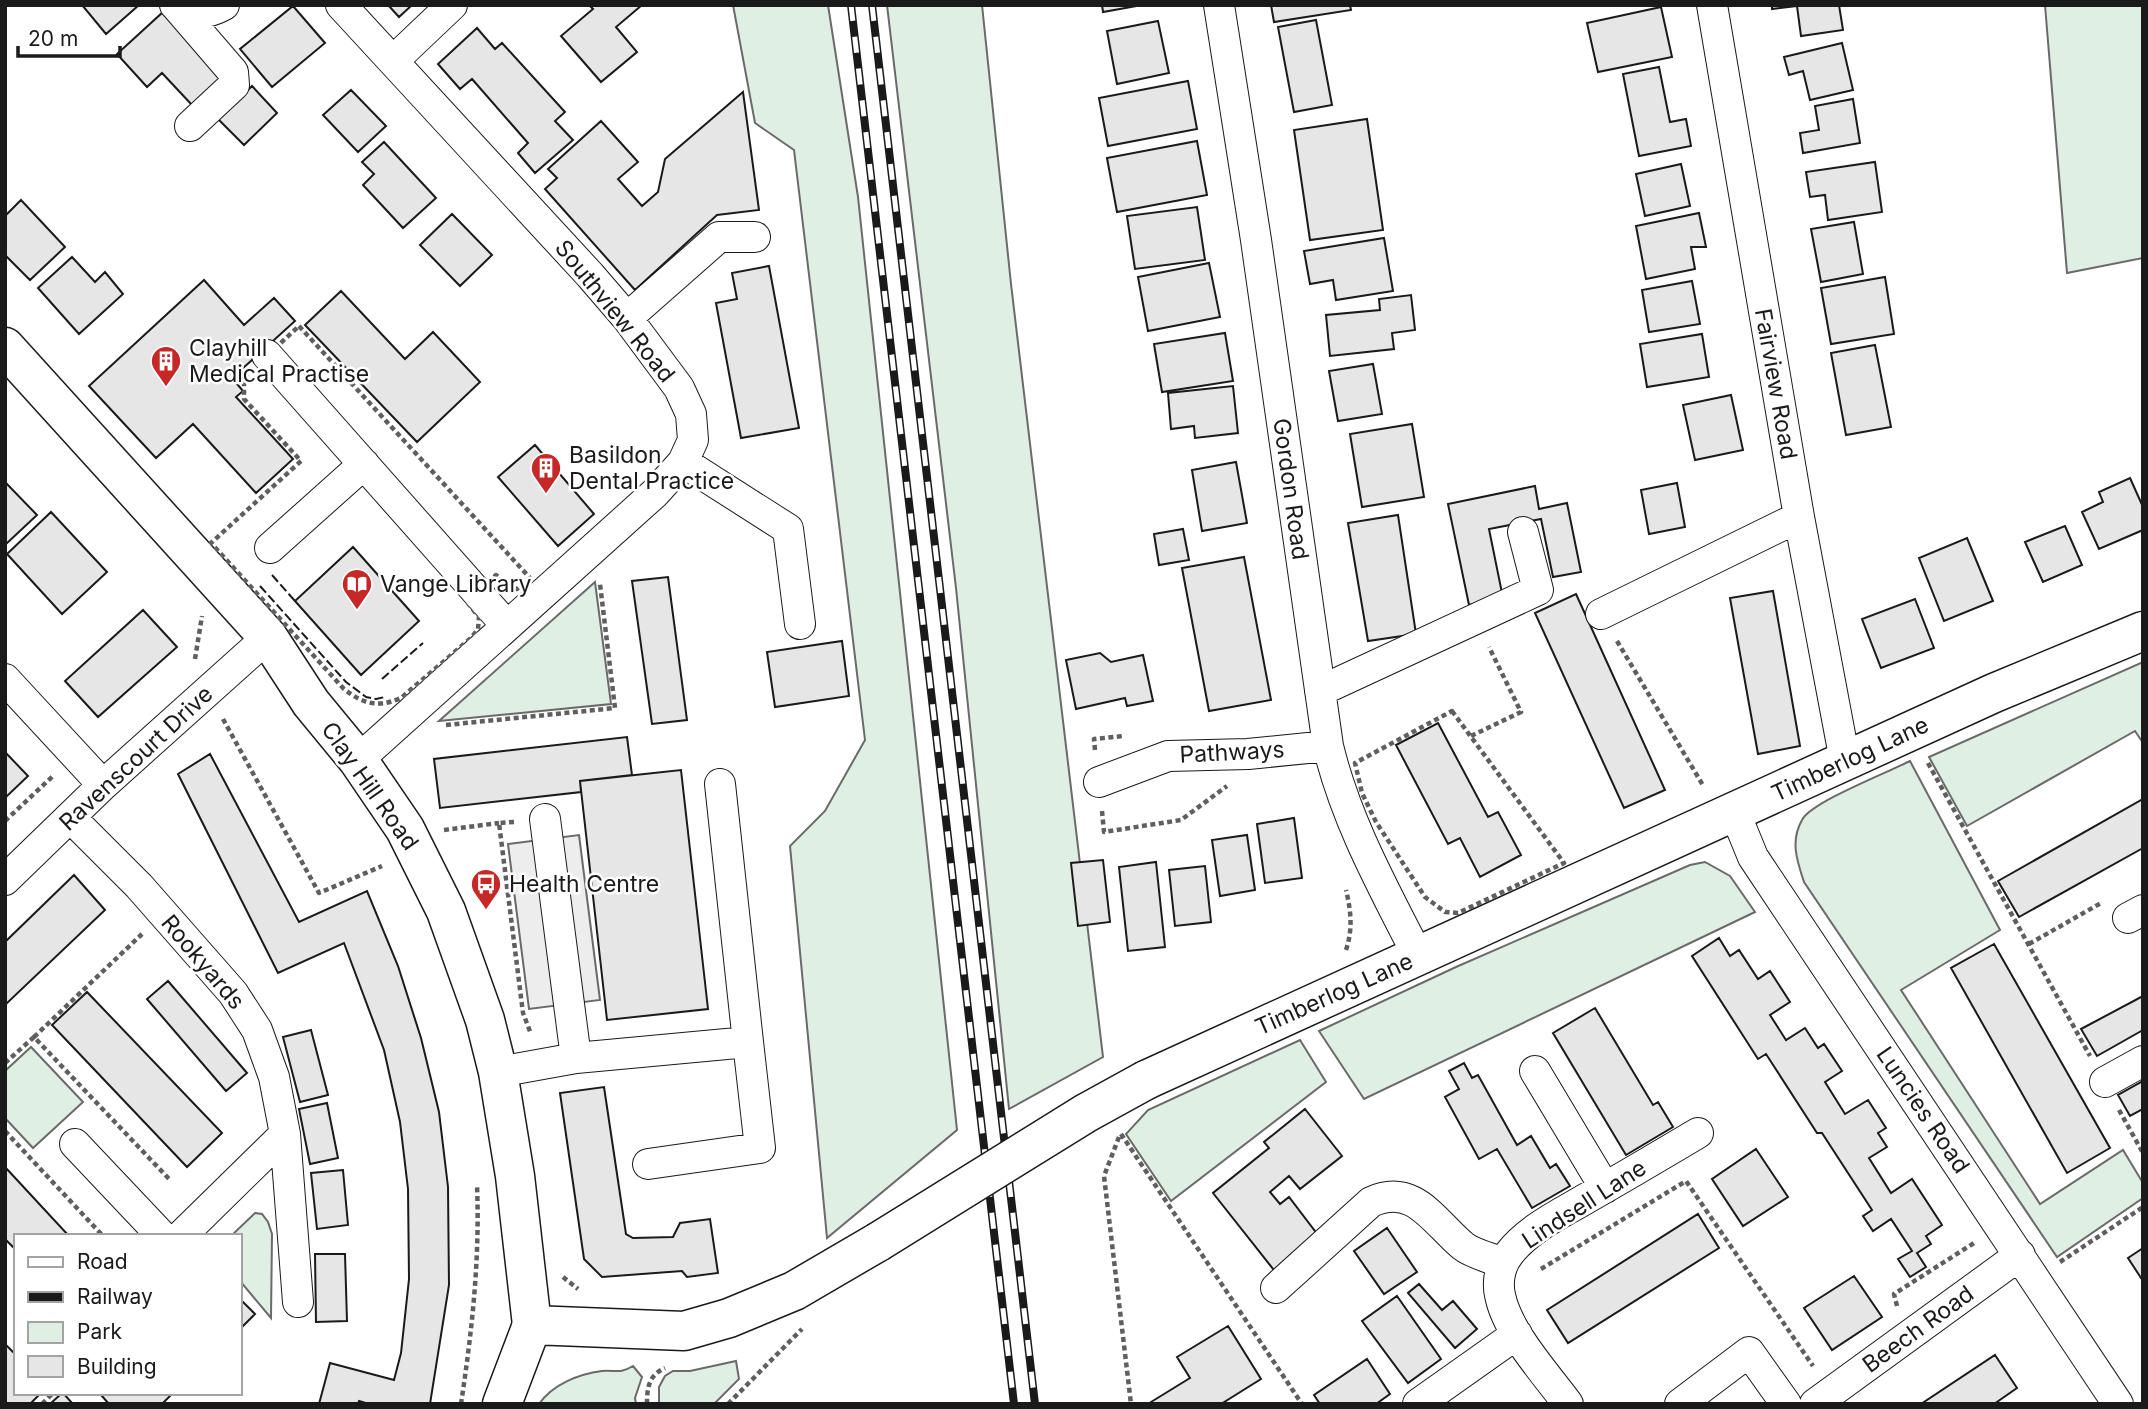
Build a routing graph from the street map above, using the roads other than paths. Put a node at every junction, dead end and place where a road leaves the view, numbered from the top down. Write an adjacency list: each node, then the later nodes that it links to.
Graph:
1 (224, 5): 6 (street)
2 (341, 5): 7 (street, Southview Road)
3 (452, 5): 7 (street)
4 (1219, 5): 24 (street, Gordon Road)
5 (1712, 5): 15 (street, Fairview Road)
6 (176, 6): 8 (street)
7 (393, 61): 10 (street, Southview Road)
8 (190, 126)
9 (755, 237): 10 (street)
10 (627, 318): 13 (street, Southview Road)
11 (5, 347): 22 (main road, Clay Hill Road)
12 (267, 355): 14 (street)
13 (682, 462): 19 (street); 20 (street, Southview Road)
14 (364, 464): 17 (street); 20 (street)
15 (1799, 517): 18 (street); 27 (street, Fairview Road)
16 (1523, 532): 24 (street)
17 (271, 548)
18 (1601, 614)
19 (800, 624)
20 (507, 626): 26 (street, Southview Road)
21 (2143, 631): 27 (main road, Timberlog Lane)
22 (268, 636): 26 (main road, Clay Hill Road); 30 (street, Ravenscourt Drive)
23 (5, 678): 30 (street)
24 (1320, 691): 25 (street, Gordon Road)
25 (1328, 746): 28 (street, Pathways); 35 (street, Gordon Road)
26 (358, 760): 40 (main road, Clay Hill Road)
27 (1845, 761): 31 (main road, Timberlog Lane)
28 (1099, 782)
29 (720, 784): 36 (street)
30 (103, 785): 32 (street, Ravenscourt Drive)
31 (1723, 805): 35 (main road, Timberlog Lane); 49 (street, Luncies Road)
32 (71, 818): 34 (street, Ravenscourt Drive); 43 (street, Rookyards)
33 (544, 819): 37 (street)
34 (5, 880)
35 (1418, 956): 53 (main road, Timberlog Lane, bridge)
36 (748, 1042): 37 (street); 45 (street)
37 (576, 1058): 40 (street)
38 (2143, 1061): 41 (street)
39 (1535, 1071): 46 (street)
40 (498, 1072): 53 (main road, Clay Hill Road)
41 (2105, 1082)
42 (1698, 1133): 46 (street, Lindsell Lane)
43 (285, 1134): 48 (street); 52 (street, Rookyards)
44 (75, 1144): 47 (street)
45 (648, 1164)
46 (1605, 1188): 50 (street, Lindsell Lane)
47 (160, 1234)
48 (183, 1234)
49 (2020, 1255): 60 (street, Beech Road); 61 (street, Luncies Road)
50 (1503, 1263): 51 (street); 54 (street, Lindsell Lane)
51 (1276, 1288)
52 (298, 1302)
53 (532, 1325): 55 (main road, Clay Hill Road)
54 (1517, 1334): 56 (street); 57 (street)
55 (502, 1404)
56 (1418, 1404)
57 (1568, 1404)
58 (1680, 1404): 59 (street)
59 (1786, 1404)
60 (1815, 1404)
61 (2119, 1404)

